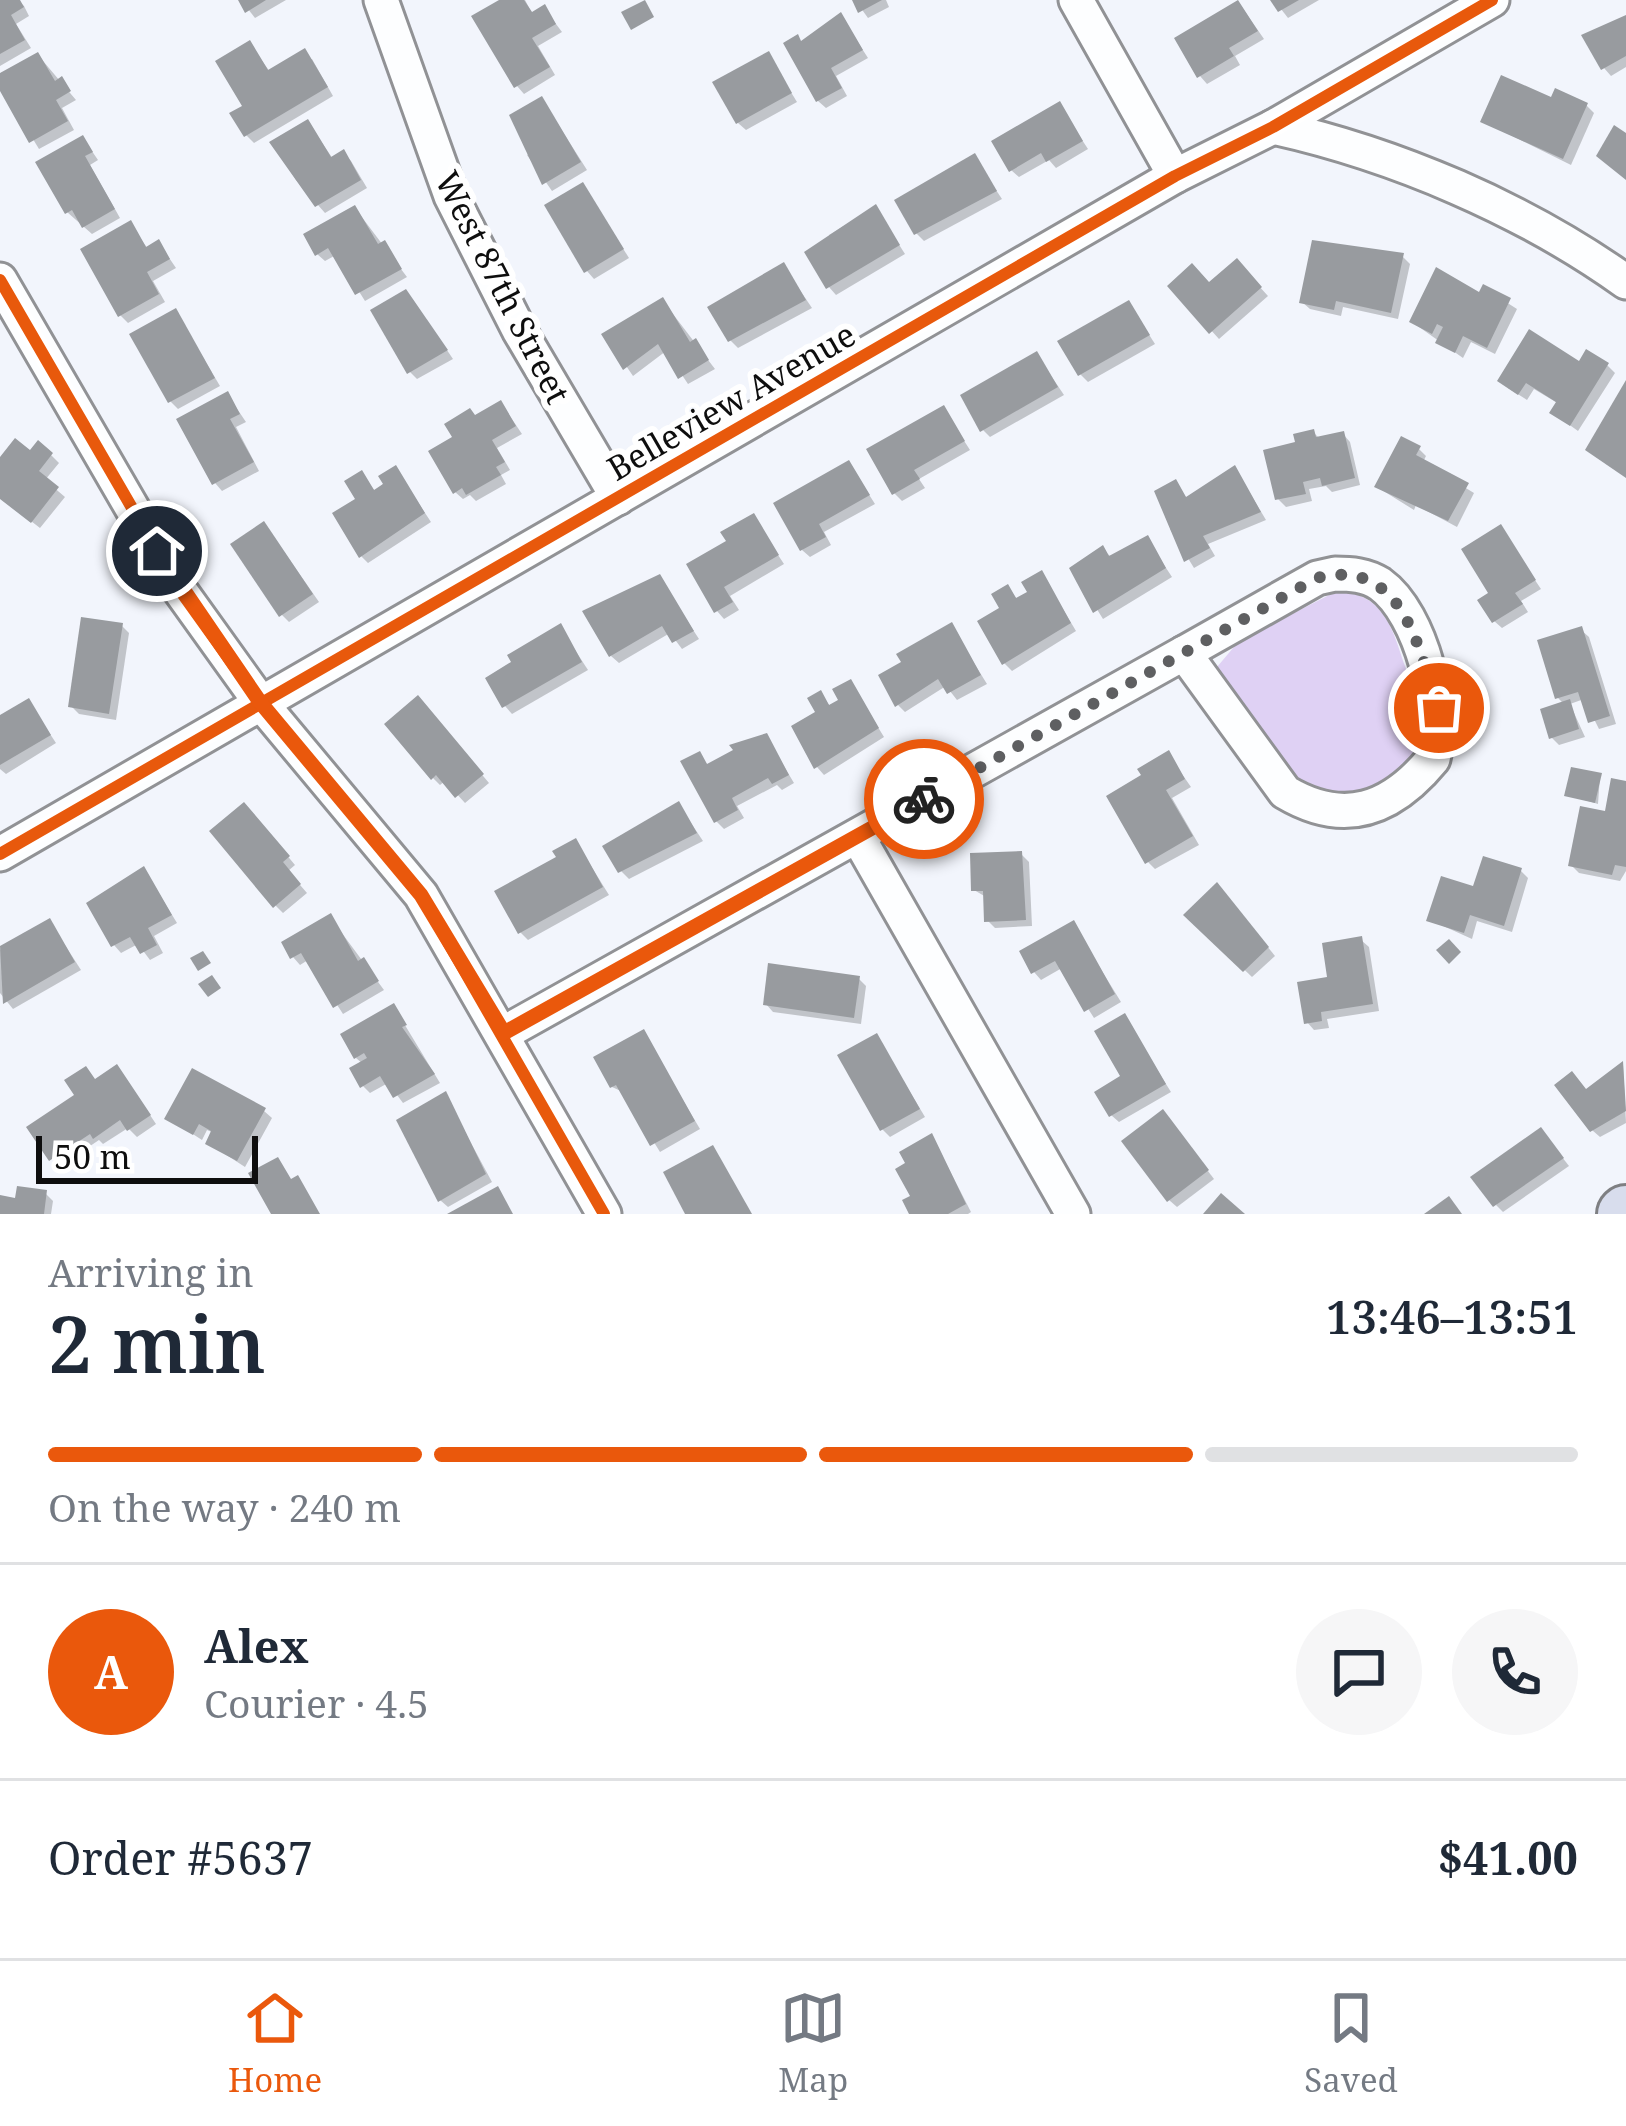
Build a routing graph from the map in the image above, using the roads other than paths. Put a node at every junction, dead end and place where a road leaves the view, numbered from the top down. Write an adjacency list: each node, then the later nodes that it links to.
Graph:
1 (381, 0): 9 (street, West 87th Street)
2 (1076, 0): 5 (street)
3 (1492, 0): 4 (street, Belleview Avenue)
4 (1273, 127): 5 (street, Belleview Avenue); 7 (street)
5 (1175, 176): 9 (street, Belleview Avenue)
6 (0, 280): 8 (street)
7 (1626, 282)
8 (12, 337): 11 (street)
9 (618, 498): 11 (street, Belleview Avenue)
10 (1184, 653): 10 (street); 12 (street)
11 (260, 702): 13 (street, Belleview Avenue); 14 (street)
12 (858, 836): 14 (street); 16 (street)
13 (0, 854)
14 (504, 1033): 15 (street)
15 (604, 1214)
16 (1073, 1214)

